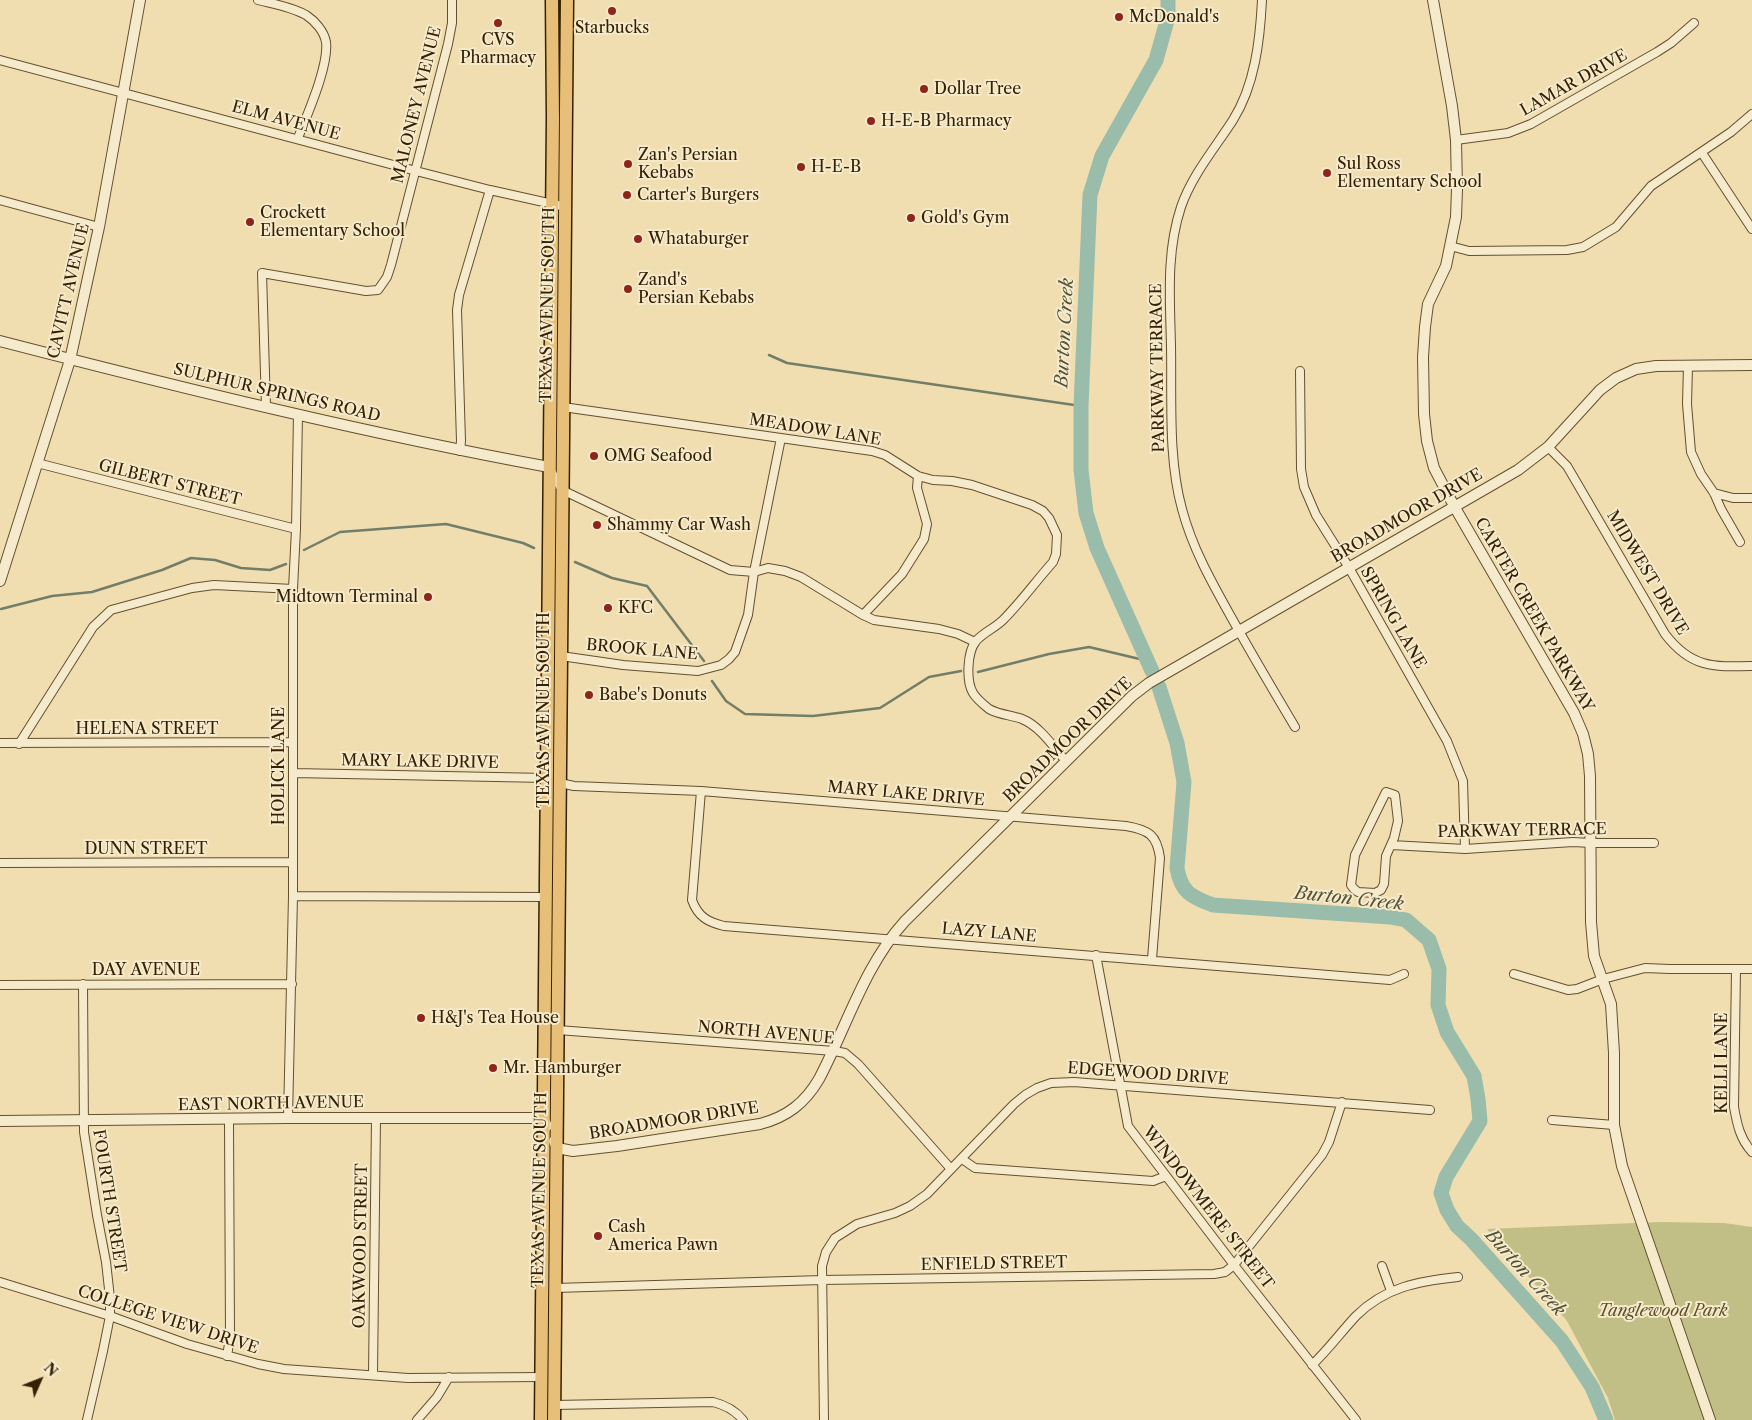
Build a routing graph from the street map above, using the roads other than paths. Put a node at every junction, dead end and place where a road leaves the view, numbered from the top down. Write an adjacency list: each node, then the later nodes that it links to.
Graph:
1 (140, 0): 10 (street, CAVITT AVENUE)
2 (258, 0): 12 (street)
3 (452, 0): 15 (street, MALONEY AVENUE)
4 (552, 0): 18 (main road, TEXAS AVENUE SOUTH)
5 (567, 0): 19 (main road, TEXAS AVENUE SOUTH)
6 (1262, 0): 48 (street, PARKWAY TERRACE)
7 (1433, 0): 13 (street, CARTER CREEK PARKWAY)
8 (1694, 23): 13 (street, LAMAR DRIVE)
9 (0, 60): 10 (street, ELM AVENUE)
10 (123, 93): 12 (street, ELM AVENUE); 20 (street, CAVITT AVENUE)
11 (1752, 114): 14 (street)
12 (298, 138): 15 (street, ELM AVENUE)
13 (1456, 140): 22 (street, CARTER CREEK PARKWAY)
14 (1702, 153): 21 (street); 22 (street)
15 (416, 171): 16 (street, ELM AVENUE); 28 (street, MALONEY AVENUE)
16 (490, 190): 18 (street, ELM AVENUE); 33 (street)
17 (0, 200): 20 (street)
18 (551, 204): 19 (street, ELM AVENUE); 35 (main road, TEXAS AVENUE SOUTH)
19 (566, 207): 29 (main road, TEXAS AVENUE SOUTH)
20 (99, 227): 24 (street, CAVITT AVENUE)
21 (1752, 229)
22 (1450, 246): 40 (street, CARTER CREEK PARKWAY)
23 (0, 340): 24 (street, SULPHUR SPRINGS ROAD)
24 (70, 360): 28 (street, SULPHUR SPRINGS ROAD); 34 (street, CAVITT AVENUE)
25 (1752, 365): 26 (street, BROADMOOR DRIVE)
26 (1688, 366): 32 (street, BROADMOOR DRIVE); 38 (street)
27 (1300, 371): 43 (street, SPRING LANE)
28 (266, 407): 30 (street, SULPHUR SPRINGS ROAD)
29 (563, 407): 31 (street, MEADOW LANE); 37 (main road, TEXAS AVENUE SOUTH)
30 (298, 414): 33 (street, SULPHUR SPRINGS ROAD); 41 (street, HOLICK LANE)
31 (781, 438): 36 (street, MEADOW LANE); 44 (street, BROOK LANE)
32 (1548, 446): 40 (street, BROADMOOR DRIVE); 51 (street, MIDWEST DRIVE)
33 (460, 451): 35 (street, SULPHUR SPRINGS ROAD)
34 (38, 463): 41 (street, GILBERT STREET); 45 (street, CAVITT AVENUE)
35 (549, 467): 37 (street); 58 (main road, TEXAS AVENUE SOUTH)
36 (918, 476): 47 (street); 49 (street, MEADOW LANE)
37 (562, 490): 44 (street); 50 (main road, TEXAS AVENUE SOUTH)
38 (1714, 492): 39 (street); 42 (street)
39 (1752, 498)
40 (1454, 506): 43 (street, BROADMOOR DRIVE); 62 (street, CARTER CREEK PARKWAY)
41 (296, 530): 46 (street, HOLICK LANE)
42 (1740, 542)
43 (1348, 566): 48 (street, BROADMOOR DRIVE); 65 (street, SPRING LANE)
44 (754, 572): 47 (street); 50 (street, BROOK LANE)
45 (0, 581)
46 (293, 588): 53 (street, HOLICK LANE); 55 (street)
47 (863, 615): 49 (street)
48 (1239, 631): 52 (street, PARKWAY TERRACE); 56 (street, BROADMOOR DRIVE)
49 (975, 642): 56 (street)
50 (561, 656): 59 (main road, TEXAS AVENUE SOUTH)
51 (1752, 666)
52 (1295, 727)
53 (293, 742): 55 (street, HELENA STREET); 57 (street, HOLICK LANE)
54 (0, 743): 55 (street, HELENA STREET)
55 (19, 744)
56 (1066, 761): 61 (street, BROADMOOR DRIVE)
57 (294, 773): 58 (street, MARY LAKE DRIVE); 66 (street, HOLICK LANE)
58 (546, 778): 68 (main road); 70 (main road, TEXAS AVENUE SOUTH)
59 (560, 784): 60 (street, MARY LAKE DRIVE); 68 (main road, TEXAS AVENUE SOUTH)
60 (701, 791): 61 (street, MARY LAKE DRIVE); 71 (street, LAZY LANE)
61 (1011, 817): 71 (street, BROADMOOR DRIVE); 73 (street, MARY LAKE DRIVE)
62 (1591, 843): 63 (street, PARKWAY TERRACE); 65 (street, PARKWAY TERRACE); 78 (street, CARTER CREEK PARKWAY)
63 (1654, 843)
64 (1391, 845): 64 (street); 65 (street, PARKWAY TERRACE)
65 (1465, 849)
66 (292, 862): 67 (street, DUNN STREET); 69 (street, HOLICK LANE)
67 (0, 863)
68 (558, 878): 82 (main road, TEXAS AVENUE SOUTH)
69 (293, 896): 70 (street); 80 (street, HOLICK LANE)
70 (545, 897): 89 (main road, TEXAS AVENUE SOUTH)
71 (890, 938): 72 (street, LAZY LANE); 83 (street, BROADMOOR DRIVE)
72 (1096, 955): 73 (street, LAZY LANE); 84 (street, WINDOWMERE STREET)
73 (1152, 960): 76 (street, LAZY LANE)
74 (1736, 969): 75 (street); 78 (street); 96 (street, KELLI LANE)
75 (1752, 969)
76 (1404, 974)
77 (1514, 974): 78 (street)
78 (1602, 979): 94 (street, CARTER CREEK PARKWAY)
79 (83, 984): 80 (street, DAY AVENUE); 81 (street, DAY AVENUE); 93 (street, FOURTH STREET)
80 (292, 984): 87 (street, HOLICK LANE)
81 (0, 985)
82 (558, 1030): 83 (street, NORTH AVENUE); 95 (main road, TEXAS AVENUE SOUTH)
83 (834, 1051): 95 (street, BROADMOOR DRIVE); 98 (street, NORTH AVENUE)
84 (1120, 1085): 85 (street, EDGEWOOD DRIVE); 97 (street, EDGEWOOD DRIVE); 99 (street, WINDOWMERE STREET)
85 (1342, 1102): 86 (street, EDGEWOOD DRIVE); 100 (street, ENFIELD STREET)
86 (1430, 1110)
87 (288, 1118): 88 (street, EAST NORTH AVENUE); 90 (street, EAST NORTH AVENUE)
88 (376, 1118): 89 (street, EAST NORTH AVENUE); 110 (street, OAKWOOD STREET)
89 (543, 1118): 95 (street); 111 (main road, TEXAS AVENUE SOUTH)
90 (230, 1120): 93 (street, EAST NORTH AVENUE); 108 (street)
91 (1552, 1120): 94 (street)
92 (0, 1121): 93 (street, EAST NORTH AVENUE)
93 (83, 1121): 107 (street, FOURTH STREET)
94 (1614, 1125): 121 (street, CARTER CREEK PARKWAY)
95 (557, 1148): 105 (main road, TEXAS AVENUE SOUTH)
96 (1752, 1152)
97 (962, 1159): 98 (street, EDGEWOOD DRIVE); 99 (street)
98 (951, 1169): 103 (street, EDGEWOOD DRIVE)
99 (1166, 1176): 100 (street, WINDOWMERE STREET)
100 (1234, 1265): 103 (street, ENFIELD STREET); 109 (street, WINDOWMERE STREET)
101 (1382, 1266): 106 (street)
102 (1458, 1277): 106 (street)
103 (822, 1280): 105 (street, ENFIELD STREET); 119 (street, EDGEWOOD DRIVE)
104 (0, 1282): 107 (street, COLLEGE VIEW DRIVE)
105 (555, 1288): 113 (main road, TEXAS AVENUE SOUTH)
106 (1391, 1291): 109 (street)
107 (110, 1316): 108 (street, COLLEGE VIEW DRIVE); 114 (street, FOURTH STREET)
108 (227, 1356): 110 (street, COLLEGE VIEW DRIVE)
109 (1312, 1365): 120 (street, WINDOWMERE STREET)
110 (373, 1374): 112 (street, COLLEGE VIEW DRIVE)
111 (541, 1377): 112 (street, COLLEGE VIEW DRIVE); 116 (main road, TEXAS AVENUE SOUTH)
112 (449, 1378): 115 (street)
113 (554, 1405): 117 (main road, TEXAS AVENUE SOUTH); 118 (street)
114 (87, 1420)
115 (418, 1420)
116 (540, 1420)
117 (554, 1420)
118 (743, 1420)
119 (824, 1420)
120 (1356, 1420)
121 (1710, 1420)

